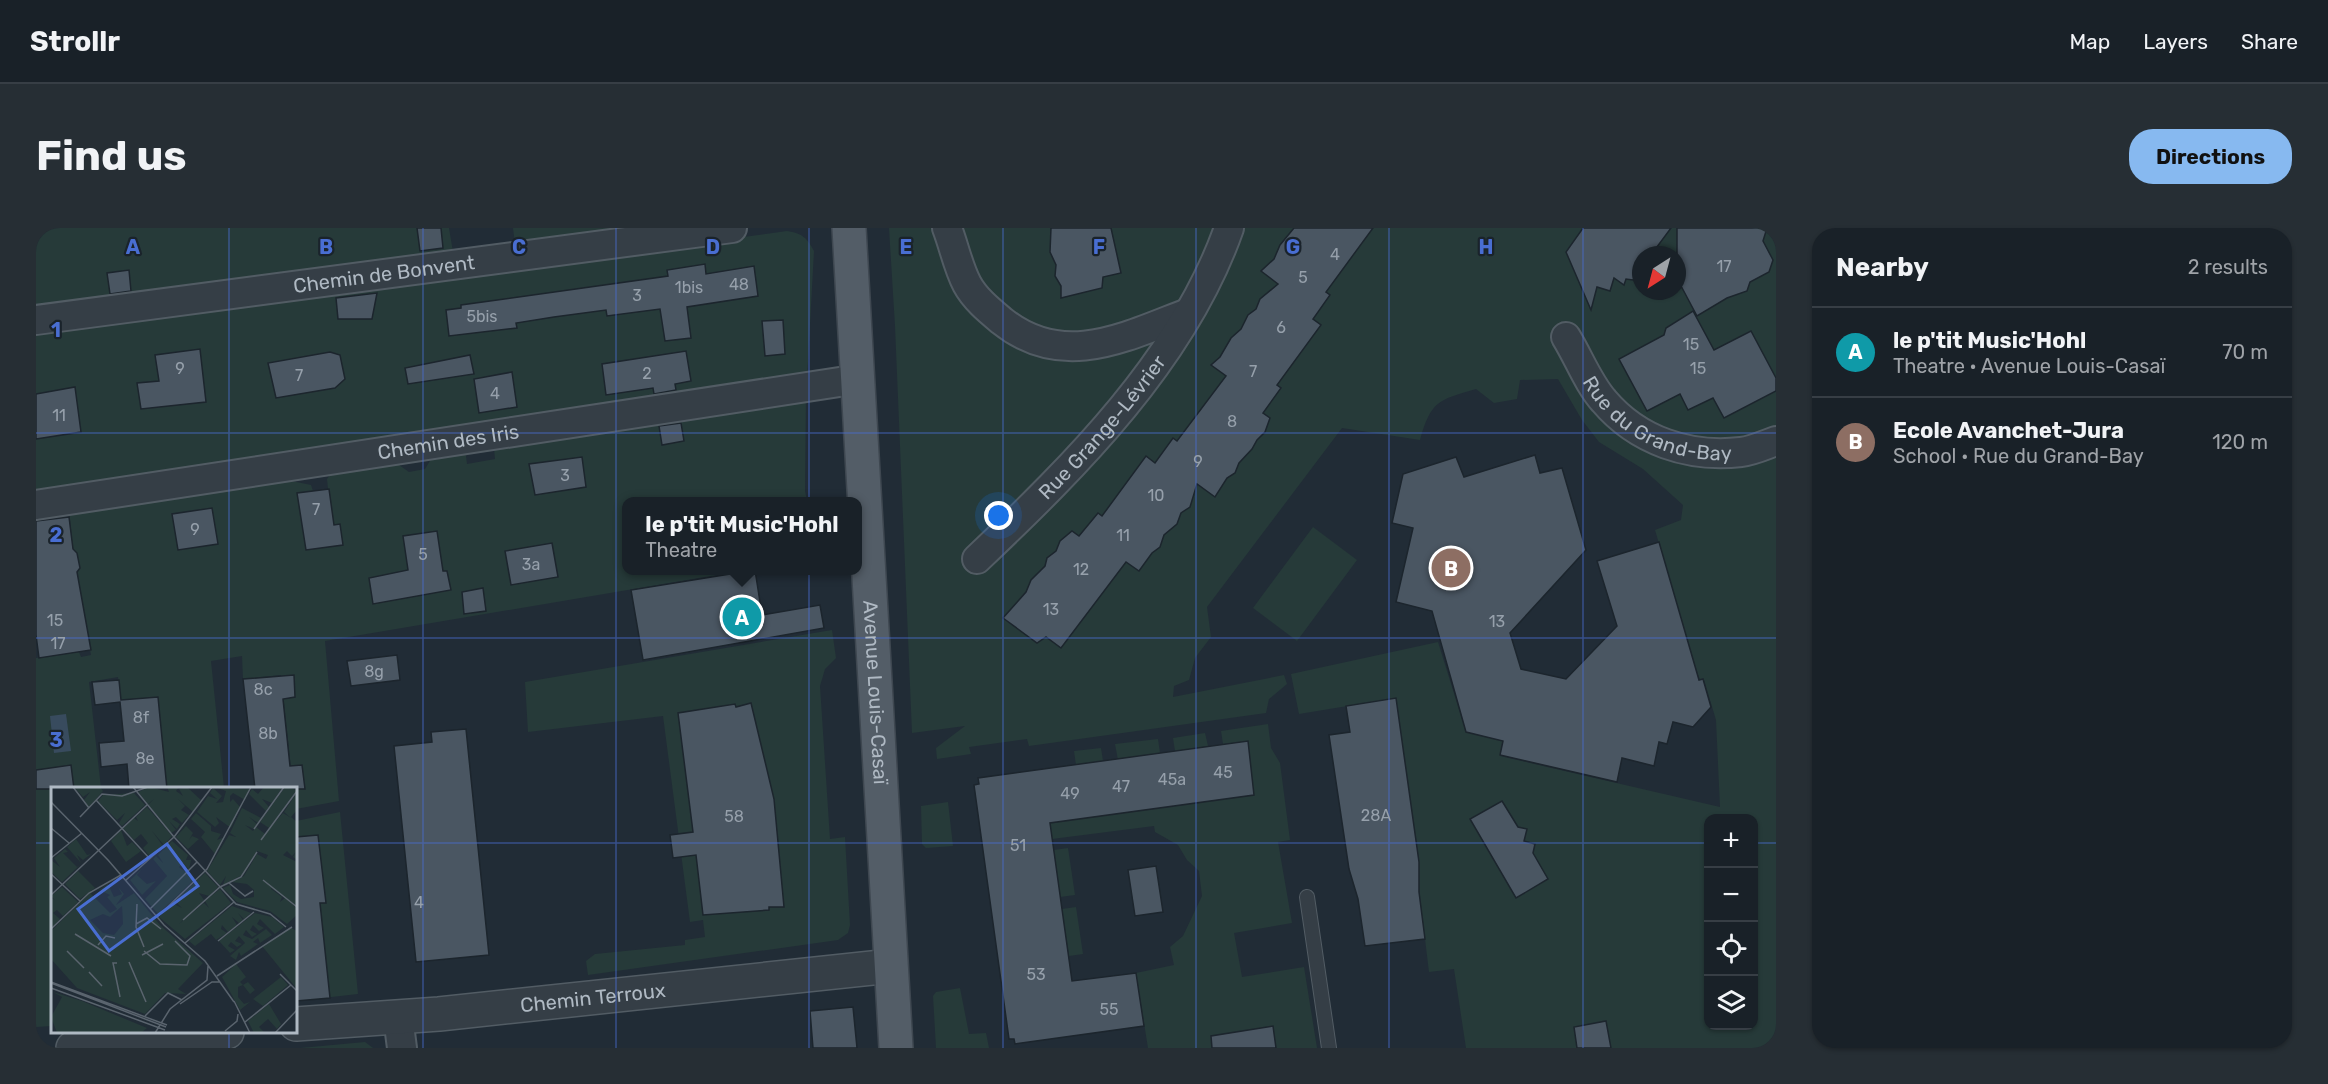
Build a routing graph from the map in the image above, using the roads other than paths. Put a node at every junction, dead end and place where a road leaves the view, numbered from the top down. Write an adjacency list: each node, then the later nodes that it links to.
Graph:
1 (732, 228): 6 (street, Chemin de Bonvent)
2 (849, 228): 8 (main road, Avenue Louis-Casaï)
3 (947, 228): 5 (street, Rue Grange-Lévrier)
4 (1228, 228): 5 (street, Rue Grange-Lévrier)
5 (1188, 313): 11 (street, Rue Grange-Lévrier)
6 (36, 320)
7 (1566, 337): 9 (street, Rue du Grand-Bay)
8 (859, 379): 10 (street, Chemin des Iris); 13 (main road, Avenue Louis-Casaï)
9 (1776, 441)
10 (36, 505)
11 (977, 559)
12 (1307, 897): 19 (lane)
13 (891, 966): 16 (street, Chemin Terroux); 18 (main road, Avenue Louis-Casaï)
14 (297, 1024): 16 (street, Chemin Terroux)
15 (217, 1033): 17 (street)
16 (400, 1033)
17 (73, 1048)
18 (896, 1048)
19 (1329, 1048)

